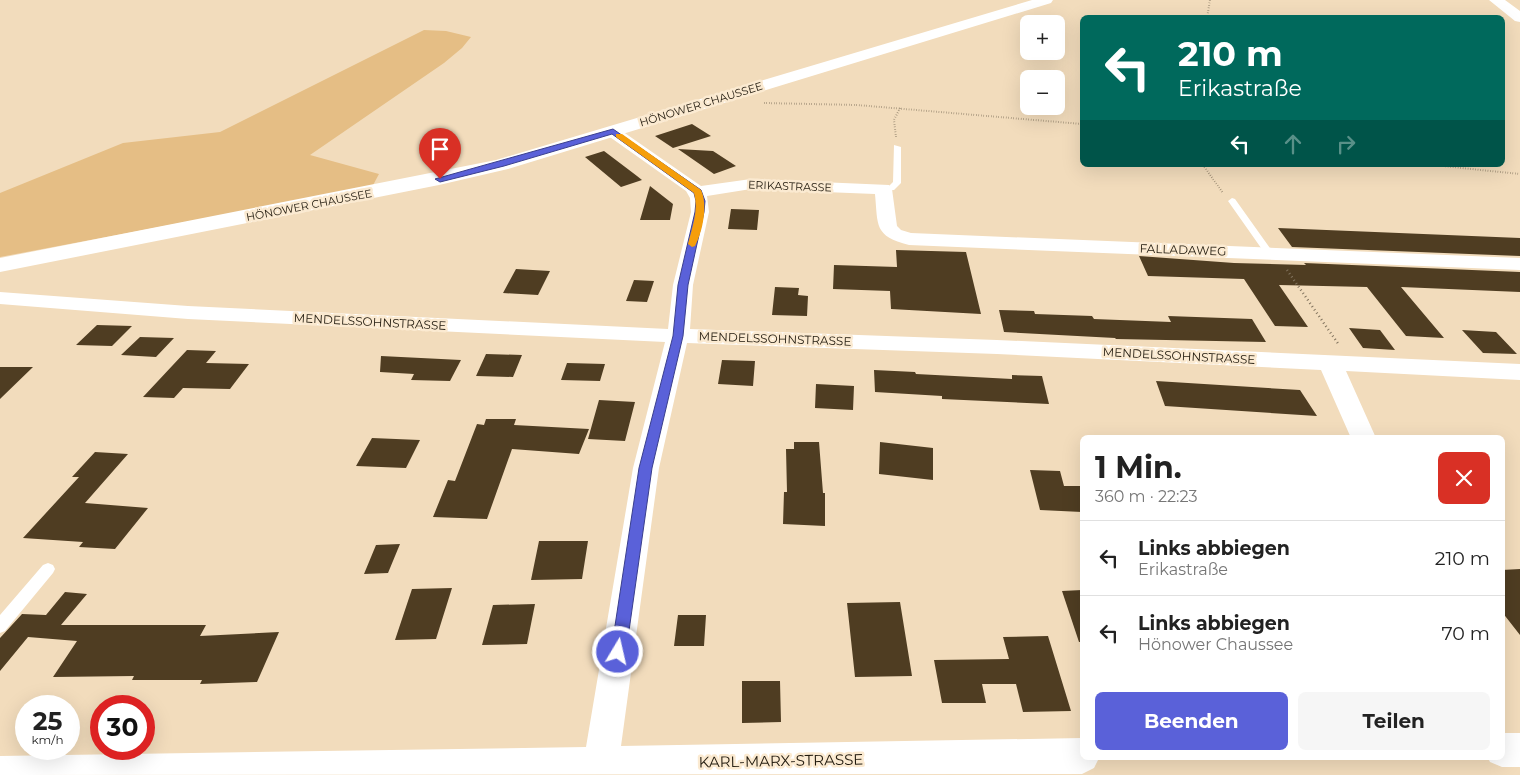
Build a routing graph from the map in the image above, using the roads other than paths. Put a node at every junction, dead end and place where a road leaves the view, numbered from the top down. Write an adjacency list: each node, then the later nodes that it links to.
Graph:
1 (1046, 0): 4 (street, HÖNOWER CHAUSSEE)
2 (1496, 0): 3 (street)
3 (1520, 18)
4 (613, 132): 7 (street); 11 (street, HÖNOWER CHAUSSEE)
5 (897, 148): 6 (lane)
6 (883, 189): 7 (street, ERIKASTRASSE); 9 (street, FALLADAWEG)
7 (698, 192): 13 (street)
8 (1232, 201): 9 (lane)
9 (1272, 253): 10 (street, FALLADAWEG)
10 (1520, 264)
11 (0, 266)
12 (0, 298): 13 (street, MENDELSSOHNSTRASSE)
13 (678, 336): 14 (street, MENDELSSOHNSTRASSE); 22 (street)
14 (1341, 364): 15 (street, MENDELSSOHNSTRASSE); 16 (street)
15 (1520, 372)
16 (1363, 435)
17 (48, 569): 18 (lane)
18 (0, 626)
19 (1505, 750): 20 (street)
20 (1520, 750)
21 (1080, 756): 22 (street, KARL-MARX-STRASSE)
22 (600, 769): 23 (street, KARL-MARX-STRASSE)
23 (0, 774)

